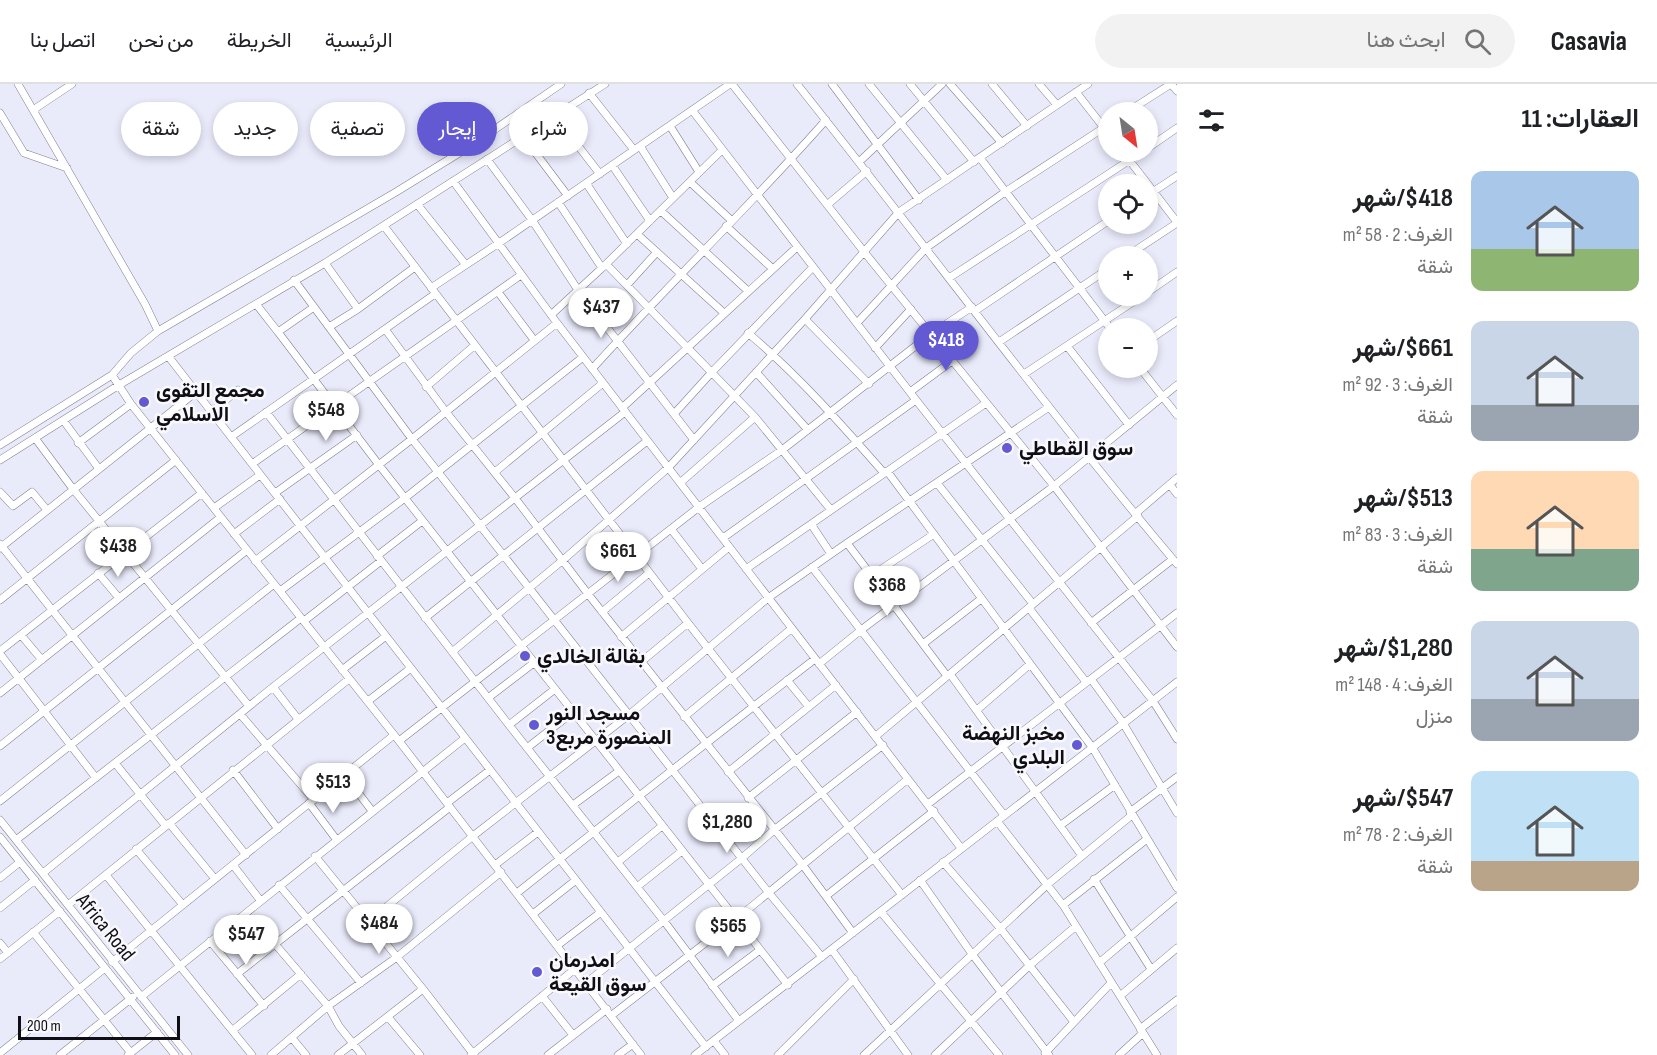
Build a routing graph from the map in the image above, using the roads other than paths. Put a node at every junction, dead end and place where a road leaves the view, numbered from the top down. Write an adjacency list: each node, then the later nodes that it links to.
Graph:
1 (18, 84): 23 (street)
2 (72, 84): 23 (street)
3 (561, 84): 125 (street)
4 (605, 84): 18 (street)
5 (731, 84): 24 (street); 42 (street)
6 (797, 84): 27 (street)
7 (832, 84): 36 (street)
8 (869, 84): 28 (street)
9 (910, 84): 20 (street)
10 (942, 84): 20 (street)
11 (950, 84): 34 (street)
12 (992, 84): 30 (street)
13 (1039, 84): 22 (street)
14 (1088, 84): 17 (street)
15 (1171, 84): 16 (street); 21 (street)
16 (1177, 91)
17 (1076, 92): 22 (street); 26 (street)
18 (589, 93): 19 (street); 37 (street)
19 (575, 102)
20 (924, 102): 28 (street); 43 (street)
21 (1143, 102)
22 (1057, 105): 30 (street)
23 (33, 110): 47 (street)
24 (692, 110): 29 (street); 38 (street)
25 (0, 113): 47 (street)
26 (1098, 118)
27 (826, 120): 42 (street); 44 (street)
28 (902, 124): 36 (street); 52 (street)
29 (670, 126): 37 (street); 49 (street)
30 (1027, 126): 34 (street)
31 (1177, 128): 33 (street)
32 (1098, 134): 57 (street)
33 (1158, 141)
34 (1002, 143): 43 (street)
35 (509, 144): 41 (street)
36 (878, 146): 44 (street); 61 (street)
37 (637, 148): 46 (street); 60 (street)
38 (722, 151): 49 (street); 58 (street)
39 (538, 156): 59 (street)
40 (586, 156): 50 (street)
41 (487, 159): 53 (street); 68 (street)
42 (791, 159): 58 (street); 65 (street)
43 (977, 160): 52 (street); 57 (street)
44 (860, 161): 48 (street)
45 (1126, 162): 72 (street)
46 (612, 165): 50 (street); 69 (street)
47 (67, 168): 125 (street)
48 (867, 171): 65 (street); 67 (street)
49 (699, 172): 54 (street)
50 (600, 174): 55 (street)
51 (1177, 176): 56 (street)
52 (947, 180): 61 (street)
53 (453, 181): 64 (street); 76 (street)
54 (690, 182): 60 (street); 70 (street)
55 (586, 183): 59 (street); 77 (street)
56 (1158, 188)
57 (1005, 192): 72 (street); 80 (street)
58 (757, 195): 70 (street); 79 (street)
59 (568, 196): 62 (street)
60 (673, 198): 66 (street)
61 (920, 200): 67 (street)
62 (558, 202): 68 (street); 87 (street)
63 (1158, 202): 71 (street)
64 (417, 204): 73 (street); 86 (street)
65 (827, 205): 83 (street)
66 (661, 211): 69 (street); 81 (street)
67 (899, 212): 80 (street); 83 (street)
68 (532, 220): 76 (street); 101 (street)
69 (650, 221): 75 (street)
70 (728, 223): 81 (street); 90 (street)
71 (1177, 223): 78 (street)
72 (1030, 224): 84 (street); 95 (street)
73 (384, 226): 85 (street); 88 (street)
74 (1098, 228): 84 (street)
75 (637, 234): 77 (street); 82 (street)
76 (499, 243): 86 (street); 93 (street)
77 (627, 244): 87 (street)
78 (1142, 246)
79 (797, 247): 89 (street); 90 (street)
80 (926, 248): 95 (street); 98 (street)
81 (703, 250): 92 (street); 104 (street)
82 (657, 252): 92 (street); 97 (street)
83 (865, 253): 98 (street); 102 (street)
84 (1056, 256): 100 (street); 112 (street)
85 (325, 263): 96 (street); 110 (street)
86 (466, 265): 103 (street)
87 (604, 266): 97 (street); 101 (street)
88 (415, 267): 103 (street); 110 (street)
89 (813, 267): 102 (street); 127 (street)
90 (773, 269): 104 (street)
91 (1177, 272): 99 (street)
92 (681, 274): 109 (street); 113 (street)
93 (521, 275): 105 (street); 114 (street)
94 (1098, 276): 100 (street)
95 (949, 278): 112 (street)
96 (294, 280): 106 (street); 108 (street)
97 (627, 285): 109 (street)
98 (892, 285): 111 (street); 121 (street)
99 (1158, 285)
100 (1080, 288): 115 (street); 132 (street)
101 (578, 290): 114 (street); 131 (street)
102 (831, 290): 117 (street); 121 (street)
103 (433, 291): 118 (street); 124 (street)
104 (748, 291): 113 (street)
105 (498, 292): 118 (street); 130 (street)
106 (256, 304): 126 (street); 139 (street)
107 (1127, 306): 116 (street)
108 (314, 307): 123 (street); 126 (street)
109 (649, 308): 131 (street); 135 (street)
110 (358, 309): 123 (street)
111 (911, 309): 128 (street); 136 (street)
112 (973, 309): 128 (street); 132 (street)
113 (724, 313): 135 (street)
114 (551, 315): 120 (street)
115 (1102, 318)
116 (1109, 318)
117 (806, 319): 138 (street); 155 (street)
118 (456, 321): 133 (street); 140 (street)
119 (1177, 321): 129 (street)
120 (557, 323): 130 (street); 141 (street)
121 (857, 323): 136 (street)
122 (1098, 325): 134 (street)
123 (329, 327): 137 (street)
124 (385, 330): 137 (street); 140 (street)
125 (158, 331): 149 (street)
126 (278, 332): 150 (street)
127 (748, 333): 138 (street); 146 (street)
128 (931, 334): 142 (street); 143 (street)
129 (1158, 334)
130 (534, 340): 145 (street)
131 (618, 340): 144 (street); 153 (street)
132 (999, 342): 148 (street)
133 (475, 345): 145 (street); 158 (street)
134 (1067, 346): 148 (street); 179 (street)
135 (687, 348): 146 (street); 153 (street)
136 (875, 348): 143 (street)
137 (349, 354): 150 (street); 152 (street)
138 (772, 354): 147 (street); 174 (street)
139 (168, 356): 156 (street); 160 (street)
140 (405, 357): 152 (street); 158 (street)
141 (584, 357): 144 (street); 167 (street)
142 (952, 361): 161 (street); 165 (street)
143 (890, 366): 155 (street); 161 (street)
144 (592, 369): 154 (street)
145 (494, 372): 167 (street); 173 (street)
146 (712, 372): 162 (street); 175 (street)
147 (756, 372): 162 (street); 181 (street)
148 (1024, 374): 169 (street)
149 (112, 375): 156 (street); 194 (street)
150 (314, 378): 168 (street); 172 (street)
151 (1148, 378): 163 (street)
152 (370, 382): 168 (street); 188 (street)
153 (650, 382): 170 (street); 175 (street)
154 (603, 383): 170 (street); 182 (street)
155 (869, 384): 174 (street)
156 (119, 385): 166 (street); 178 (street)
157 (1177, 385): 163 (street)
158 (426, 387): 173 (street)
159 (238, 390): 171 (street)
160 (196, 392): 171 (street); 180 (street)
161 (910, 392): 164 (street)
162 (735, 396): 177 (street); 190 (street)
163 (1163, 397): 176 (street); 179 (street)
164 (916, 400): 183 (street); 192 (street)
165 (986, 403): 183 (street); 184 (street)
166 (131, 404): 180 (street); 193 (street)
167 (521, 406): 182 (street); 195 (street)
168 (334, 407): 185 (street); 189 (street)
169 (1049, 407): 184 (street); 197 (street)
170 (624, 410): 191 (street); 198 (street)
171 (212, 412): 186 (street)
172 (266, 412): 186 (street); 189 (street)
173 (446, 412): 188 (street); 195 (street)
174 (830, 412): 181 (street); 192 (street)
175 (674, 414): 190 (street)
176 (1177, 415)
177 (755, 417): 196 (street); 213 (street)
178 (63, 420): 187 (street); 193 (street)
179 (1129, 425): 197 (street)
180 (151, 429): 200 (street); 205 (street)
181 (808, 430): 196 (street)
182 (542, 433): 198 (street); 208 (street)
183 (942, 433): 201 (street); 209 (street)
184 (1011, 434): 201 (street); 216 (street)
185 (357, 435): 203 (street); 206 (street)
186 (231, 437): 202 (street)
187 (35, 438): 199 (street); 217 (street)
188 (412, 439): 203 (street); 207 (street)
189 (287, 440): 202 (street); 206 (street)
190 (694, 440): 204 (street)
191 (647, 441): 204 (street); 218 (street)
192 (856, 442): 209 (street); 212 (street)
193 (78, 443): 205 (street)
194 (0, 445)
195 (471, 445): 207 (street); 208 (street)
196 (782, 450): 212 (street); 227 (street)
197 (1090, 458): 216 (street); 231 (street)
198 (563, 459): 218 (street); 224 (street)
199 (0, 460)
200 (176, 460): 220 (street); 235 (street)
201 (966, 463): 214 (street); 234 (street)
202 (252, 464): 210 (street)
203 (379, 465): 223 (street); 226 (street)
204 (668, 468): 213 (street); 233 (street)
205 (99, 469): 217 (street)
206 (310, 469): 222 (street); 226 (street)
207 (438, 471): 223 (street); 237 (street)
208 (495, 472): 224 (street)
209 (885, 472): 225 (street); 230 (street)
210 (260, 475): 222 (street); 228 (street)
211 (1177, 478): 215 (street)
212 (805, 480): 230 (street); 245 (street)
213 (680, 483): 227 (street)
214 (937, 483): 225 (street); 246 (street)
215 (1170, 485): 221 (street); 231 (street)
216 (1054, 486): 234 (street); 250 (street)
217 (73, 489): 229 (street); 235 (street)
218 (587, 490): 233 (street); 240 (street)
219 (0, 492): 229 (street)
220 (202, 493): 228 (street); 253 (street)
221 (1177, 494)
222 (278, 496): 239 (street); 243 (street)
223 (405, 498): 236 (street); 242 (street)
224 (515, 498): 237 (street); 240 (street)
225 (910, 500): 244 (street); 247 (street)
226 (334, 501): 239 (street); 242 (street)
227 (699, 507): 241 (street); 245 (street)
228 (214, 508): 232 (street)
229 (47, 510): 248 (street)
230 (831, 510): 238 (street)
231 (1137, 514): 250 (street); 262 (street)
232 (221, 517): 243 (street); 270 (street)
233 (609, 519): 256 (street); 259 (street)
234 (1009, 519): 246 (street); 272 (street)
235 (99, 521): 253 (street); 269 (street)
236 (422, 521): 252 (street); 258 (street)
237 (480, 524): 252 (street); 255 (street)
238 (811, 524): 254 (street); 265 (street)
239 (301, 526): 257 (street); 260 (street)
240 (538, 529): 255 (street); 259 (street)
241 (671, 529): 256 (street); 264 (street)
242 (359, 532): 257 (street); 258 (street)
243 (234, 534): 251 (street)
244 (934, 534): 261 (street); 268 (street)
245 (723, 538): 249 (street)
246 (982, 540): 261 (street); 286 (street)
247 (847, 543): 254 (street); 268 (street)
248 (1, 546): 269 (street)
249 (729, 547): 264 (street); 265 (street)
250 (1101, 547): 272 (street); 277 (street)
251 (247, 550): 260 (street); 288 (street)
252 (447, 550): 271 (street); 275 (street)
253 (125, 553): 266 (street); 270 (street)
254 (831, 554): 263 (street)
255 (504, 555): 271 (street); 276 (street)
256 (636, 556): 267 (street); 279 (street)
257 (325, 557): 274 (street); 278 (street)
258 (379, 558): 274 (street); 275 (street)
259 (563, 560): 276 (street); 279 (street)
260 (255, 561): 273 (street)
261 (955, 561): 283 (street); 285 (street)
262 (1175, 562): 277 (street)
263 (812, 567): 282 (street); 301 (street)
264 (702, 569): 281 (street)
265 (746, 569): 282 (street)
266 (98, 573): 280 (street); 287 (street)
267 (649, 573): 281 (street); 289 (street)
268 (871, 576): 285 (street)
269 (27, 578): 284 (street); 287 (street)
270 (144, 578): 280 (street); 288 (street)
271 (471, 581): 292 (street); 293 (street)
272 (1060, 582): 286 (street); 297 (street)
273 (273, 584): 278 (street); 306 (street)
274 (347, 586): 291 (street); 294 (street)
275 (401, 586): 291 (street); 293 (street)
276 (529, 588): 292 (street); 295 (street)
277 (1133, 590): 297 (street); 298 (street)
278 (280, 591): 294 (street)
279 (588, 594): 289 (street); 295 (street)
280 (119, 598): 303 (street)
281 (668, 598): 296 (street); 305 (street)
282 (768, 598): 299 (street); 311 (street)
283 (981, 599): 300 (street); 307 (street)
284 (0, 600)
285 (894, 606): 301 (street); 307 (street)
286 (1031, 606): 300 (street); 329 (street)
287 (53, 610): 302 (street); 303 (street)
288 (171, 610): 306 (street); 320 (street)
289 (602, 612): 305 (street)
290 (1177, 613): 298 (street)
291 (368, 614): 304 (street); 309 (street)
292 (497, 614): 308 (street); 312 (street)
293 (425, 618): 312 (street)
294 (302, 620): 309 (street); 324 (street)
295 (554, 620): 308 (street); 352 (street)
296 (688, 623): 311 (street); 317 (street)
297 (1091, 623): 314 (street)
298 (1161, 626): 310 (street); 314 (street)
299 (792, 628): 318 (street); 325 (street)
300 (1003, 629): 319 (street); 323 (street)
301 (861, 630): 318 (street); 341 (street)
302 (21, 635): 313 (street); 315 (street)
303 (73, 635): 315 (street); 320 (street)
304 (386, 636): 321 (street); 322 (street)
305 (621, 637): 317 (street)
306 (197, 644): 324 (street); 340 (street)
307 (923, 644): 323 (street)
308 (521, 646): 316 (street); 330 (street)
309 (324, 647): 322 (street); 334 (street)
310 (1177, 647)
311 (708, 649): 325 (street); 333 (street)
312 (452, 652): 330 (street)
313 (0, 653): 326 (street)
314 (1118, 657): 329 (street); 339 (street)
315 (42, 660): 326 (street)
316 (535, 662): 335 (street); 337 (street)
317 (641, 662): 333 (street)
318 (817, 662): 328 (street); 332 (street)
319 (1029, 665): 342 (street); 347 (street)
320 (98, 668): 340 (street); 348 (street)
321 (411, 668): 338 (street); 346 (street)
322 (342, 670): 327 (street)
323 (949, 675): 341 (street); 347 (street)
324 (225, 677): 343 (street); 357 (street)
325 (731, 677): 344 (street); 353 (street)
326 (19, 678): 336 (street); 348 (street)
327 (349, 679): 338 (street); 354 (street)
328 (788, 680): 344 (street); 345 (street)
329 (1089, 681): 342 (street); 355 (street)
330 (475, 682): 337 (street); 346 (street)
331 (1177, 682): 339 (street)
332 (836, 685): 345 (street); 350 (street)
333 (660, 686): 352 (street); 353 (street)
334 (273, 687): 343 (street); 354 (street)
335 (555, 688): 349 (street); 356 (street)
336 (0, 693)
337 (488, 699): 356 (street)
338 (368, 701): 360 (street)
339 (1153, 701): 355 (street); 362 (street)
340 (124, 702): 357 (street); 365 (street)
341 (917, 702): 359 (street); 380 (street)
342 (1058, 703): 367 (street); 370 (street)
343 (249, 706): 351 (street)
344 (754, 706): 358 (street); 364 (street)
345 (809, 707): 358 (street)
346 (442, 708): 360 (street); 361 (street)
347 (977, 710): 367 (street)
348 (43, 711): 365 (street); 368 (street)
349 (573, 712): 363 (street); 371 (street)
350 (857, 712): 359 (street); 372 (street)
351 (240, 714): 366 (street); 374 (street)
352 (630, 714): 363 (street); 375 (street)
353 (684, 717): 364 (street)
354 (298, 719): 366 (street)
355 (1123, 723): 370 (street); 388 (street)
356 (509, 725): 371 (street)
357 (152, 734): 373 (street); 374 (street)
358 (776, 734): 372 (street); 381 (street)
359 (876, 736): 369 (street)
360 (397, 738): 378 (street); 382 (street)
361 (465, 738): 377 (street); 378 (street)
362 (1177, 739)
363 (595, 740): 379 (street); 383 (street)
364 (705, 744): 375 (street); 381 (street)
365 (70, 745): 385 (street); 395 (street)
366 (265, 745): 376 (street); 396 (street)
367 (1002, 745): 380 (street); 389 (street)
368 (0, 746)
369 (883, 746): 386 (street); 391 (street)
370 (1092, 747): 387 (street); 389 (street)
371 (527, 748): 383 (street)
372 (795, 760): 391 (street); 394 (street)
373 (115, 763): 385 (street); 390 (street)
374 (177, 765): 390 (street); 392 (street)
375 (672, 769): 393 (street); 427 (street)
376 (233, 770): 392 (street); 412 (street)
377 (490, 770): 397 (street); 399 (street)
378 (423, 771): 399 (street); 401 (street)
379 (619, 771): 393 (street); 400 (street)
380 (969, 771): 398 (street); 405 (street)
381 (728, 772): 394 (street)
382 (344, 774): 396 (street); 401 (street)
383 (549, 776): 397 (street); 400 (street)
384 (1177, 777): 388 (street)
385 (96, 778): 420 (street)
386 (908, 779): 398 (street); 411 (street)
387 (1115, 786): 404 (street); 409 (street)
388 (1162, 789): 403 (street); 404 (street)
389 (1036, 790): 405 (street); 409 (street)
390 (141, 794): 408 (street); 437 (street)
391 (821, 794): 411 (street); 413 (street)
392 (202, 796): 408 (street); 424 (street)
393 (640, 797): 410 (street); 415 (street)
394 (748, 798): 413 (street)
395 (0, 801)
396 (311, 802): 412 (street); 418 (street)
397 (515, 802): 414 (street); 416 (street)
398 (928, 804): 402 (street)
399 (449, 805): 416 (street); 450 (street)
400 (573, 805): 415 (street)
401 (372, 811): 418 (street)
402 (934, 811): 421 (street); 429 (street)
403 (1177, 813)
404 (1131, 814): 419 (street); 426 (street)
405 (1004, 815): 407 (street)
406 (0, 820): 420 (street, Africa Road)
407 (997, 821): 421 (street); 446 (street)
408 (167, 824): 422 (street); 440 (street)
409 (1061, 825): 426 (street)
410 (662, 826): 423 (street); 431 (street)
411 (847, 827): 429 (street); 433 (street)
412 (278, 829): 424 (street)
413 (774, 830): 427 (street); 433 (street)
414 (538, 832): 428 (street); 435 (street)
415 (594, 833): 428 (street); 431 (street)
416 (473, 836): 435 (street); 467 (street)
417 (0, 837): 430 (street, Africa Road)
418 (336, 839): 425 (street)
419 (1147, 839): 441 (street); 449 (street)
420 (16, 840): 437 (street, Africa Road)
421 (961, 848): 432 (street)
422 (136, 849): 438 (street); 458 (street)
423 (682, 851): 445 (street); 448 (street)
424 (246, 855): 434 (street)
425 (315, 856): 447 (street); 450 (street)
426 (1082, 856): 446 (street)
427 (742, 858): 445 (street); 451 (street)
428 (559, 859): 443 (street); 452 (street)
429 (873, 860): 453 (street); 454 (street)
430 (20, 862): 439 (street); 442 (street, Africa Road)
431 (618, 862): 448 (street)
432 (943, 862): 444 (street); 470 (street)
433 (802, 864): 451 (street); 454 (street)
434 (233, 865): 440 (street); 456 (street)
435 (495, 865): 436 (street)
436 (501, 872): 452 (street); 486 (street)
437 (43, 873): 457 (street, Africa Road)
438 (106, 875): 457 (street); 471 (street)
439 (0, 878)
440 (215, 879): 458 (street)
441 (1094, 879): 459 (street); 474 (street)
442 (35, 880): 460 (street); 461 (street, Africa Road)
443 (576, 880): 462 (street); 464 (street)
444 (920, 880): 453 (street); 484 (street)
445 (708, 884): 466 (street); 468 (street)
446 (1048, 884): 459 (street); 470 (street)
447 (279, 885): 456 (street); 465 (street)
448 (637, 887): 468 (street)
449 (1177, 888)
450 (343, 891): 465 (street); 467 (street)
451 (769, 892): 466 (street); 487 (street)
452 (517, 893): 464 (street)
453 (902, 895): 463 (street)
454 (826, 896): 473 (street)
455 (1177, 897): 474 (street)
456 (260, 900): 475 (street)
457 (68, 905): 489 (street, Africa Road)
458 (183, 905): 471 (street)
459 (1063, 905): 469 (street)
460 (0, 908)
461 (60, 911): 472 (street); 493 (street, Africa Road)
462 (601, 912): 478 (street); 480 (street)
463 (881, 912): 473 (street); 501 (street)
464 (533, 914): 478 (street)
465 (307, 918): 477 (street); 502 (street)
466 (735, 920): 481 (street); 485 (street)
467 (369, 921): 486 (street)
468 (664, 921): 480 (street); 485 (street)
469 (1076, 926): 490 (street); 492 (street)
470 (1000, 928): 484 (street); 492 (street)
471 (151, 930): 489 (street); 491 (street)
472 (33, 932): 483 (street); 507 (street)
473 (853, 933): 482 (street)
474 (1130, 936): 490 (street); 495 (street)
475 (210, 941): 491 (street); 496 (street)
476 (0, 943): 483 (street)
477 (275, 944): 496 (street); 497 (street)
478 (558, 945): 494 (street)
479 (1177, 948): 495 (street)
480 (630, 949): 499 (street); 500 (street)
481 (760, 950): 504 (street); 505 (street)
482 (832, 950): 487 (street); 498 (street)
483 (8, 953): 488 (street)
484 (972, 954): 501 (street); 508 (street)
485 (688, 955): 499 (street); 505 (street)
486 (397, 957): 502 (street); 506 (street)
487 (822, 957): 504 (street)
488 (0, 959)
489 (112, 962): 509 (street, Africa Road)
490 (1099, 963): 503 (street)
491 (180, 965): 509 (street); 522 (street)
492 (1030, 965): 508 (street); 521 (street)
493 (105, 968): 507 (street); 512 (street, Africa Road)
494 (576, 968): 500 (street); 510 (street)
495 (1151, 969): 511 (street)
496 (237, 974): 514 (street)
497 (302, 974): 514 (street); 515 (street)
498 (854, 980): 523 (street); 550 (street)
499 (656, 981): 516 (street); 531 (street)
500 (586, 982): 516 (street)
501 (941, 982): 519 (street); 523 (street)
502 (361, 983): 515 (street)
503 (1111, 983): 511 (street); 521 (street)
504 (788, 985): 520 (street)
505 (712, 986): 520 (street)
506 (423, 989): 517 (street); 534 (street)
507 (80, 990): 518 (street); 532 (street)
508 (1001, 992): 519 (street); 535 (street)
509 (140, 995): 512 (street); 538 (street, Africa Road)
510 (542, 996): 526 (street); 534 (street)
511 (1120, 996): 524 (street)
512 (130, 999): 518 (street); 525 (street, Africa Road)
513 (1177, 1000): 524 (street)
514 (264, 1006): 522 (street)
515 (328, 1006): 527 (street); 529 (street)
516 (609, 1012): 526 (street); 530 (street)
517 (388, 1017): 529 (street); 544 (street)
518 (104, 1019): 533 (street); 536 (street)
519 (971, 1020): 553 (street); 554 (street)
520 (739, 1021): 528 (street)
521 (1074, 1022): 535 (street)
522 (233, 1030): 539 (street)
523 (891, 1031): 551 (street); 552 (street)
524 (1142, 1031): 555 (street); 556 (street)
525 (157, 1032): 533 (street); 537 (street, Africa Road)
526 (573, 1035): 545 (street)
527 (292, 1038): 540 (street); 541 (street)
528 (714, 1041): 531 (street); 549 (street)
529 (351, 1044): 542 (street); 543 (street)
530 (633, 1044): 546 (street); 547 (street)
531 (706, 1047): 548 (street)
532 (0, 1053)
533 (130, 1054)
534 (472, 1054)
535 (1046, 1054)
536 (60, 1055)
537 (175, 1055)
538 (188, 1055)
539 (252, 1055)
540 (271, 1055)
541 (306, 1055)
542 (338, 1055)
543 (362, 1055)
544 (420, 1055)
545 (548, 1055)
546 (618, 1055)
547 (641, 1055)
548 (695, 1055)
549 (725, 1055)
550 (777, 1055)
551 (864, 1055)
552 (908, 1055)
553 (935, 1055)
554 (999, 1055)
555 (1119, 1055)
556 (1157, 1055)

